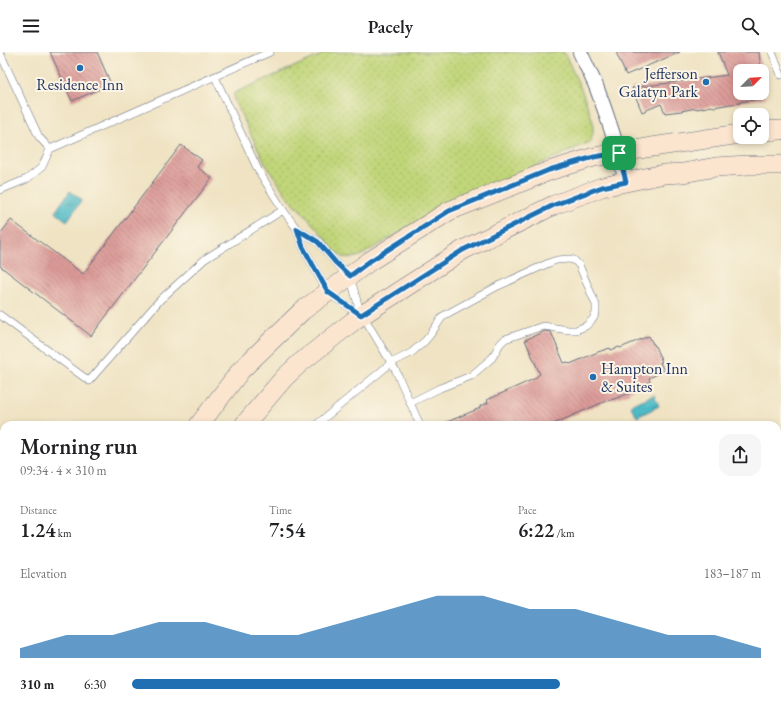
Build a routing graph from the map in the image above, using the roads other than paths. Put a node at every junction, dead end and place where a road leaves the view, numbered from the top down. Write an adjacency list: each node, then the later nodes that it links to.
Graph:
1 (270, 52): 6 (lane)
2 (580, 52): 11 (street)
3 (772, 52): 5 (lane)
4 (0, 53): 10 (lane)
5 (781, 75)
6 (215, 77): 10 (lane); 15 (lane)
7 (781, 130): 8 (street)
8 (769, 131)
9 (733, 135): 11 (street)
10 (50, 149): 14 (lane)
11 (619, 153): 13 (street); 17 (street)
12 (781, 165): 13 (street)
13 (626, 182): 20 (street)
14 (0, 190)
15 (283, 210): 16 (lane); 19 (lane)
16 (297, 229): 17 (lane); 18 (lane)
17 (350, 276): 18 (street); 20 (lane)
18 (328, 292): 20 (lane); 23 (street)
19 (0, 314)
20 (361, 315): 21 (lane); 24 (street)
21 (391, 363): 22 (lane); 22 (lane); 25 (lane)
22 (410, 402): 26 (lane)
23 (202, 421)
24 (247, 421)
25 (321, 421)
26 (418, 421)

